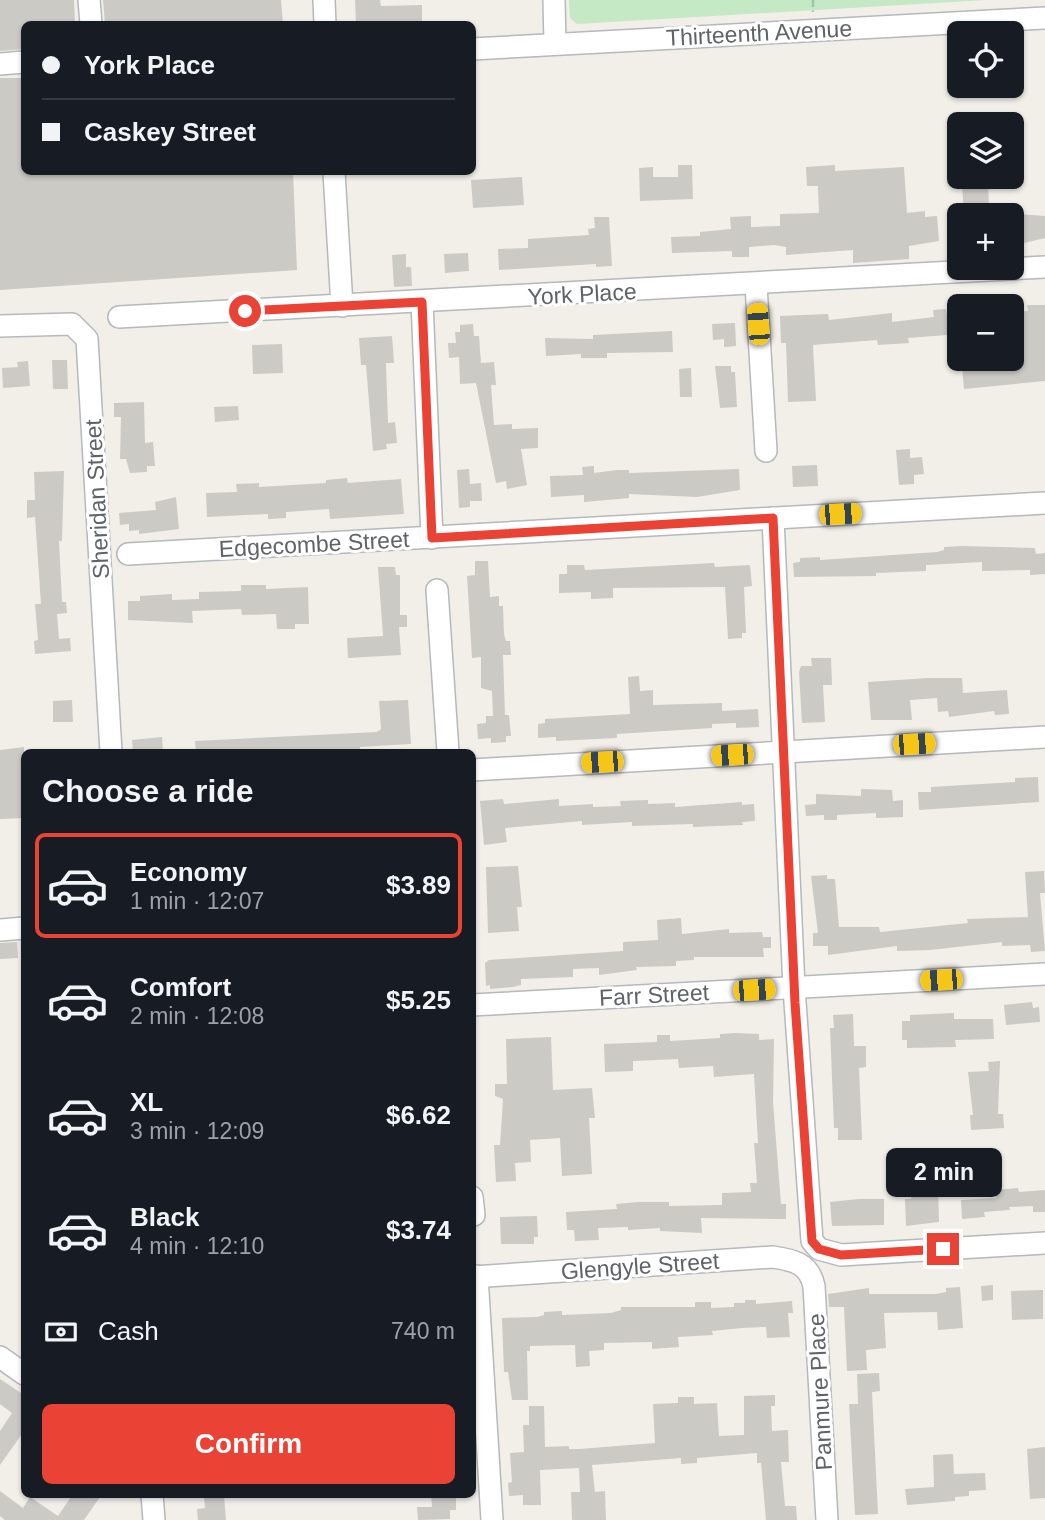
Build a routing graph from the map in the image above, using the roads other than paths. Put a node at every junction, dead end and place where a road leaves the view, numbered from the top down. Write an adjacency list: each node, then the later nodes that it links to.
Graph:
1 (89, 0): 6 (street)
2 (324, 0): 7 (street)
3 (554, 0): 8 (street)
4 (1002, 10): 5 (street, Thirteenth Avenue); 8 (street, Thirteenth Avenue)
5 (1045, 18)
6 (90, 21)
7 (325, 21)
8 (555, 44): 9 (street, Thirteenth Avenue)
9 (476, 49)
10 (21, 62): 11 (street)
11 (0, 64)
12 (334, 175): 16 (street)
13 (1045, 267): 14 (street, York Place)
14 (756, 285): 15 (street, York Place); 19 (street)
15 (422, 302): 16 (street, York Place); 22 (street)
16 (342, 306): 17 (street, York Place)
17 (119, 317)
18 (0, 326): 26 (street, Sheridan Street)
19 (766, 451)
20 (1045, 503): 21 (street, Edgecombe Street)
21 (773, 518): 22 (street, Edgecombe Street); 28 (street)
22 (432, 538): 23 (street, Edgecombe Street)
23 (128, 554)
24 (437, 590): 27 (street)
25 (1045, 737): 28 (street)
26 (111, 749)
27 (448, 749)
28 (783, 752): 29 (street); 33 (street)
29 (476, 770)
30 (21, 928): 31 (street)
31 (0, 930)
32 (1045, 974): 33 (street, Farr Street)
33 (794, 988): 34 (street, Farr Street); 35 (street)
34 (476, 1005)
35 (1045, 1243)
36 (805, 1267): 37 (street, Glengyle Street); 44 (street, Panmure Place)
37 (476, 1276)
38 (476, 1290): 43 (street)
39 (0, 1357): 40 (street)
40 (21, 1372)
41 (152, 1498): 42 (street)
42 (154, 1520)
43 (492, 1520)
44 (827, 1520)

